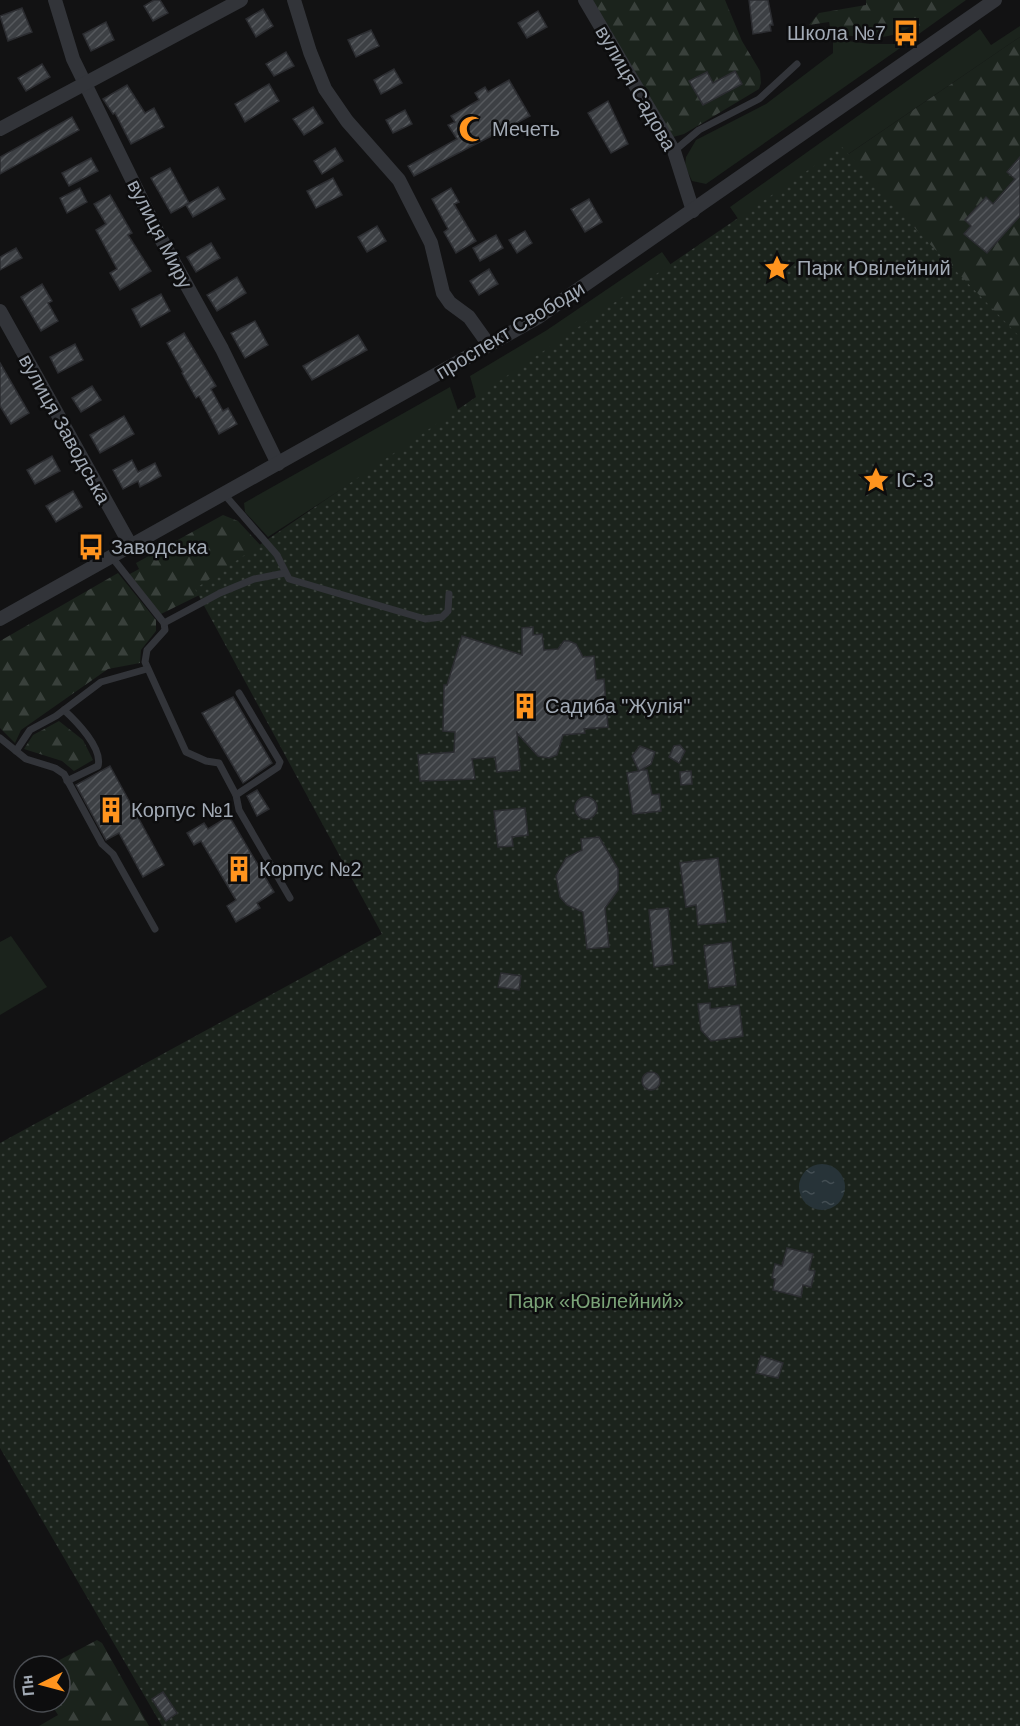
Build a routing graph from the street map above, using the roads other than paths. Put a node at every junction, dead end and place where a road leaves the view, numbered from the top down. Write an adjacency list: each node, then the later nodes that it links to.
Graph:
1 (55, 0): 7 (street, вулиця Миру)
2 (241, 0): 7 (street)
3 (294, 0): 12 (street)
4 (585, 0): 9 (street, вулиця Садова)
5 (995, 0): 10 (street, проспект Свободи)
6 (797, 64): 9 (lane)
7 (86, 84): 8 (street); 13 (street, вулиця Миру)
8 (0, 129)
9 (674, 151): 10 (street, вулиця Садова)
10 (693, 212): 12 (street, проспект Свободи)
11 (0, 311): 15 (street, вулиця Заводська)
12 (489, 345): 13 (street, проспект Свободи)
13 (278, 464): 14 (street, проспект Свободи)
14 (224, 494): 15 (street, проспект Свободи); 17 (lane)
15 (131, 546): 16 (street, проспект Свободи)
16 (111, 556): 19 (street, проспект Свободи); 20 (lane)
17 (285, 573): 18 (lane); 20 (lane)
18 (449, 594)
19 (0, 619)
20 (164, 623): 21 (lane)
21 (147, 669): 23 (lane); 27 (lane)
22 (239, 693): 27 (lane)
23 (64, 710): 25 (lane); 26 (lane)
24 (0, 738): 25 (lane)
25 (16, 752): 26 (lane)
26 (67, 781): 29 (lane)
27 (236, 795): 28 (lane)
28 (290, 898)
29 (155, 929)

